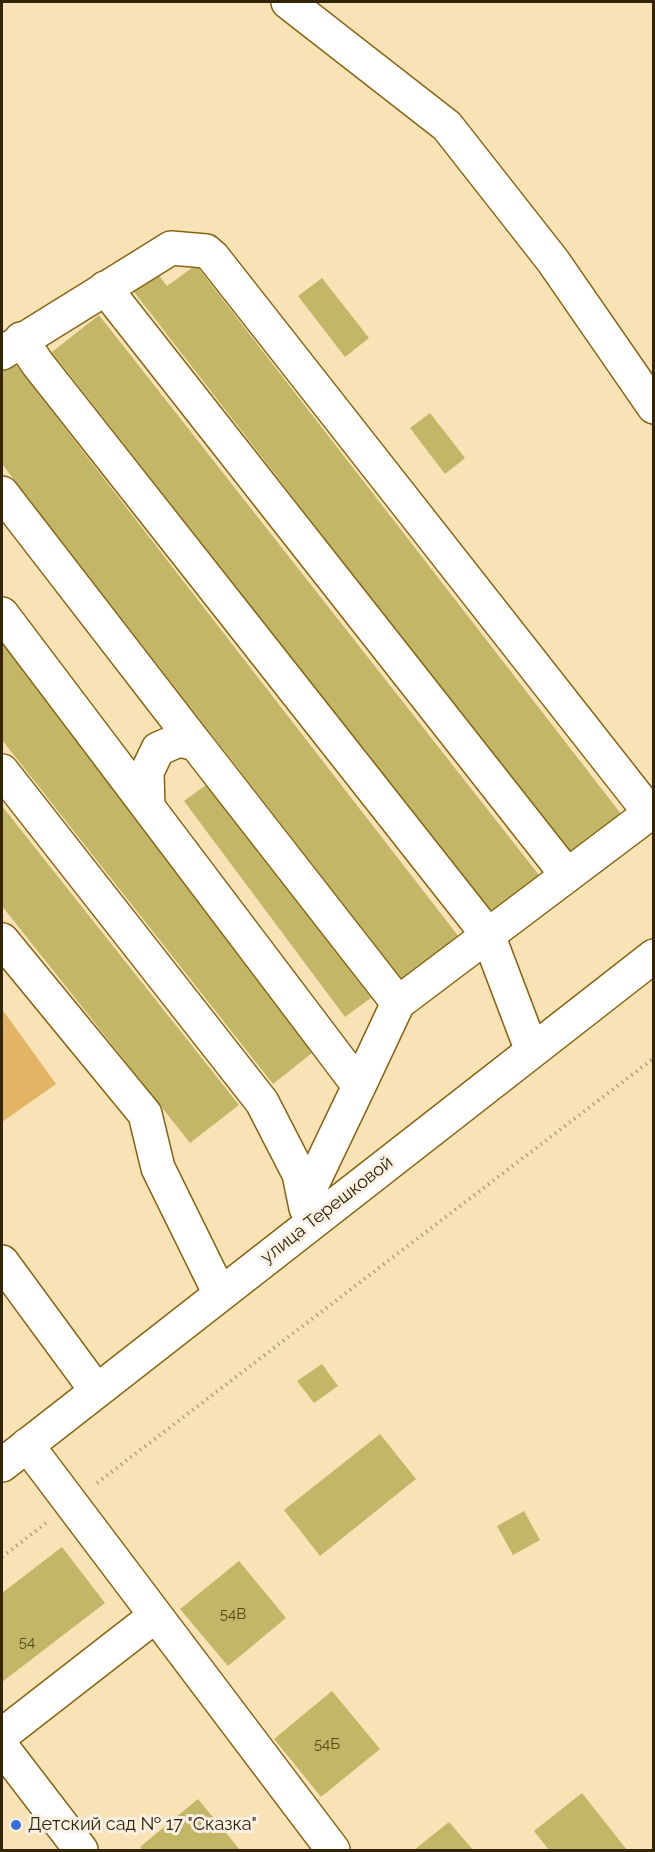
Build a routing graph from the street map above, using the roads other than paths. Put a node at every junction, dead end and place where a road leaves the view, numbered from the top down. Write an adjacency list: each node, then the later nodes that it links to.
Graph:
1 (288, 2): 4 (street)
2 (105, 288): 3 (street); 10 (street); 11 (street)
3 (11, 346): 12 (street)
4 (654, 407)
5 (2, 493): 7 (street)
6 (2, 614): 9 (street)
7 (196, 744): 9 (street); 15 (street)
8 (2, 771): 18 (street)
9 (148, 807): 17 (street)
10 (652, 812): 11 (street)
11 (567, 875): 12 (street)
12 (488, 935): 15 (street); 16 (street)
13 (2, 940): 20 (street)
14 (654, 956): 16 (street, улица Терешковой)
15 (398, 1003): 17 (street)
16 (532, 1051): 18 (street, улица Терешковой)
17 (359, 1086): 18 (street)
18 (307, 1212): 20 (street, улица Терешковой)
19 (2, 1262): 21 (street)
20 (220, 1294): 21 (street, улица Терешковой)
21 (96, 1390): 22 (street, улица Терешковой)
22 (27, 1445): 23 (street, улица Терешковой); 24 (street)
23 (2, 1465)
24 (155, 1616): 25 (street); 28 (street)
25 (2, 1735)
26 (2, 1746): 27 (street)
27 (81, 1851)
28 (333, 1851)

